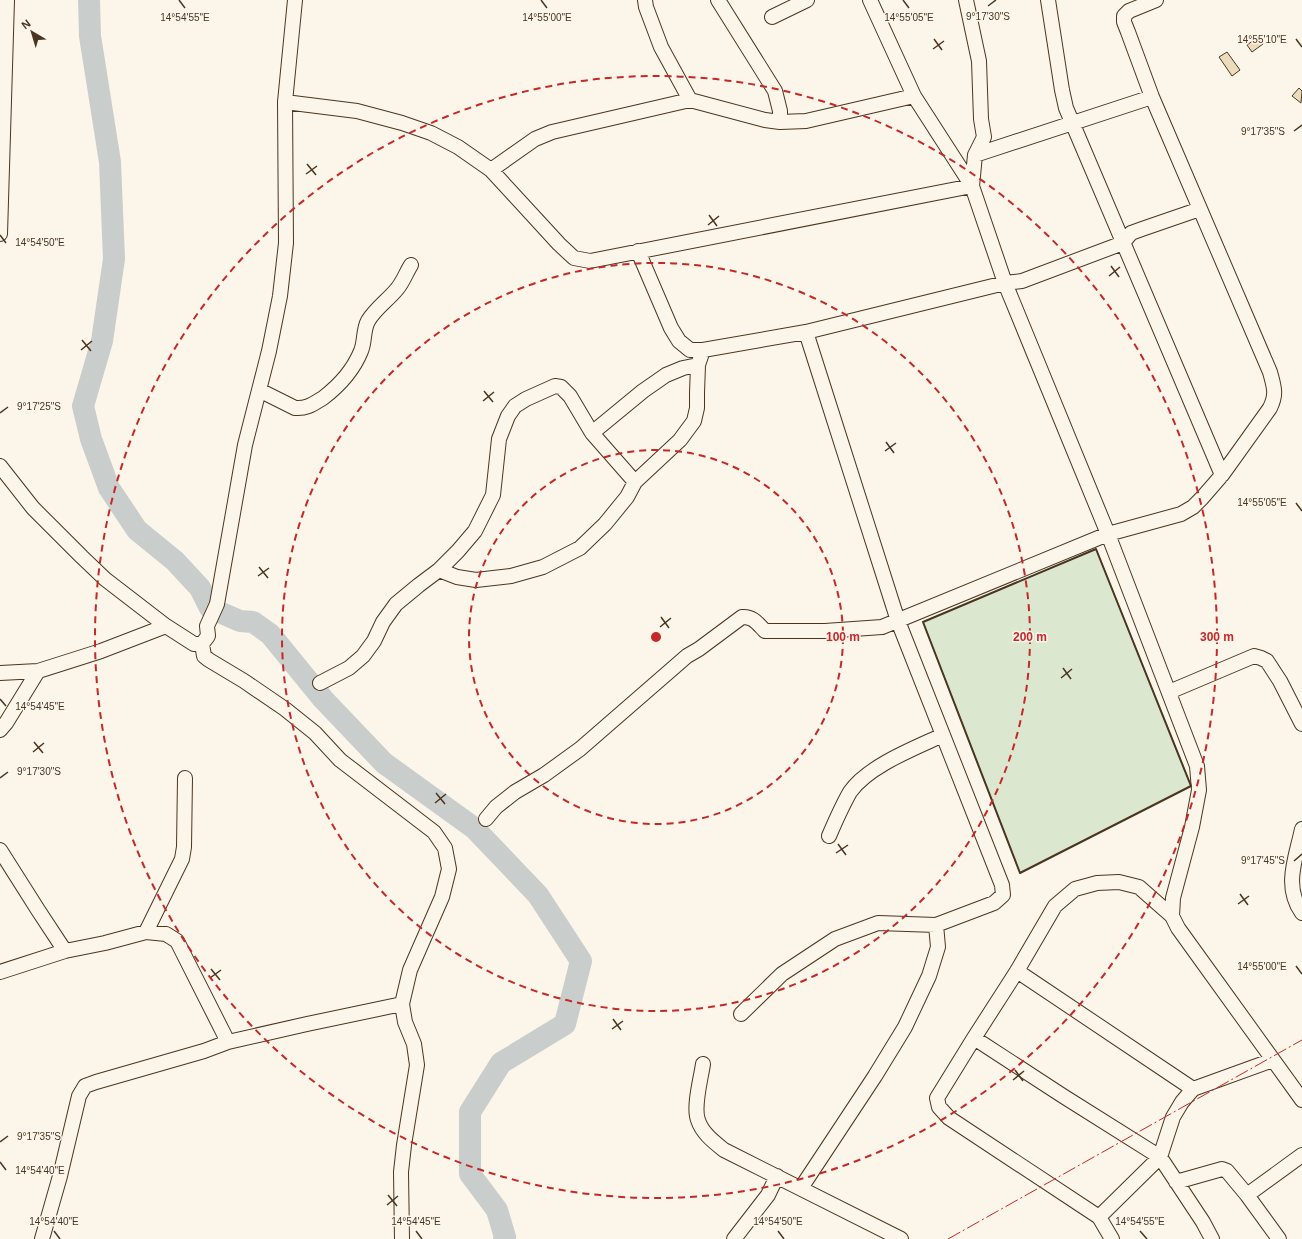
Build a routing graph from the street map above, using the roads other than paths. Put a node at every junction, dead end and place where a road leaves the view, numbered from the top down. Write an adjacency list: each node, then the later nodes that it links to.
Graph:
1 (7, 0): 21 (street)
2 (295, 0): 14 (street)
3 (645, 0): 13 (street)
4 (718, 0): 15 (street)
5 (807, 0): 10 (street)
6 (870, 0): 11 (street)
7 (966, 0): 17 (street)
8 (1048, 0): 16 (street)
9 (1156, 0): 12 (street)
10 (772, 17)
11 (914, 96): 15 (street); 19 (street)
12 (1152, 97): 16 (street); 20 (street)
13 (690, 100): 15 (street); 18 (street)
14 (285, 102): 18 (street); 29 (street)
15 (780, 122)
16 (1073, 123): 17 (street); 22 (street)
17 (975, 155): 19 (street)
18 (491, 170): 23 (street)
19 (972, 186): 23 (street); 25 (street)
20 (1200, 210): 22 (street); 32 (street)
21 (0, 234)
22 (1123, 243): 25 (street); 32 (street)
23 (638, 251): 27 (street)
24 (411, 265): 29 (street)
25 (1005, 283): 26 (street); 34 (street)
26 (806, 332): 27 (street); 36 (street)
27 (703, 350): 28 (street)
28 (698, 365): 30 (street); 33 (street)
29 (259, 390): 38 (street)
30 (592, 432): 33 (street); 35 (street)
31 (0, 466): 37 (street)
32 (1222, 475): 34 (street)
33 (635, 482): 35 (street)
34 (1108, 534): 36 (street); 42 (street)
35 (439, 570): 41 (street)
36 (898, 621): 45 (street); 47 (street)
37 (166, 626): 38 (street); 39 (street)
38 (202, 644): 58 (street)
39 (38, 671): 40 (street); 44 (street)
40 (0, 673)
41 (320, 683)
42 (1169, 692): 43 (street); 52 (street)
43 (1302, 724)
44 (0, 730)
45 (943, 735): 49 (street); 53 (street)
46 (186, 778): 54 (street)
47 (486, 818)
48 (1302, 829): 51 (street)
49 (829, 836)
50 (0, 850): 55 (street)
51 (1302, 913)
52 (1172, 916): 56 (street); 62 (street)
53 (936, 925): 59 (street); 70 (street)
54 (146, 932): 55 (street); 61 (street)
55 (65, 951): 57 (street)
56 (1017, 971): 60 (street); 64 (street)
57 (0, 972)
58 (402, 1004): 61 (street); 74 (street)
59 (741, 1014)
60 (974, 1038): 67 (street); 72 (street)
61 (228, 1042): 73 (street)
62 (1273, 1060): 64 (street); 65 (street)
63 (703, 1064): 68 (street)
64 (1193, 1089): 67 (street)
65 (1302, 1100)
66 (1302, 1155): 71 (street)
67 (1160, 1157): 69 (street); 72 (street)
68 (777, 1176): 70 (street); 75 (street)
69 (1176, 1182): 71 (street); 78 (street)
70 (802, 1188): 76 (street)
71 (1248, 1195): 79 (street)
72 (1099, 1217): 77 (street)
73 (42, 1239)
74 (402, 1239)
75 (734, 1239)
76 (901, 1239)
77 (1112, 1239)
78 (1212, 1239)
79 (1279, 1239)

